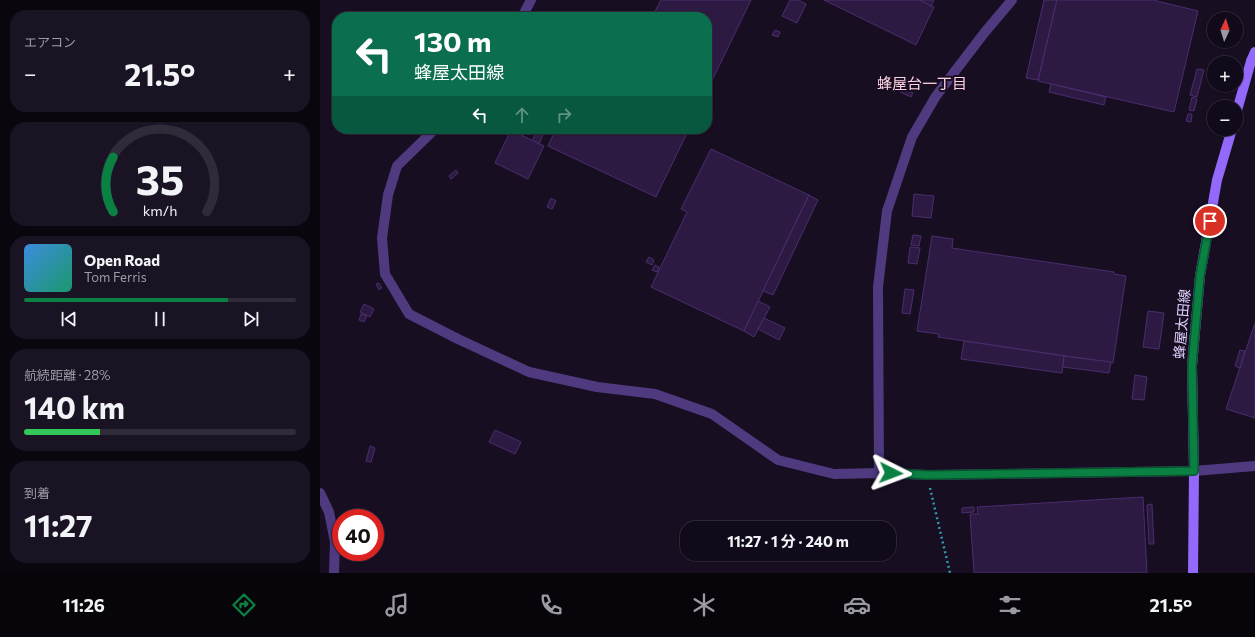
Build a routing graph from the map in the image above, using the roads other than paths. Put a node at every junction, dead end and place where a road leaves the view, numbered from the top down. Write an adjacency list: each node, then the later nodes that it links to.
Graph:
1 (531, 0): 3 (street)
2 (1012, 0): 10 (street)
3 (525, 12)
4 (1255, 52): 5 (main road)
5 (1240, 100)
6 (430, 134): 10 (street)
7 (1230, 136): 9 (main road, 蜂屋太田線)
8 (1255, 466): 9 (street)
9 (1194, 471): 10 (street); 13 (main road, 蜂屋太田線)
10 (879, 473)
11 (320, 493): 12 (street)
12 (334, 573)
13 (1193, 573)

